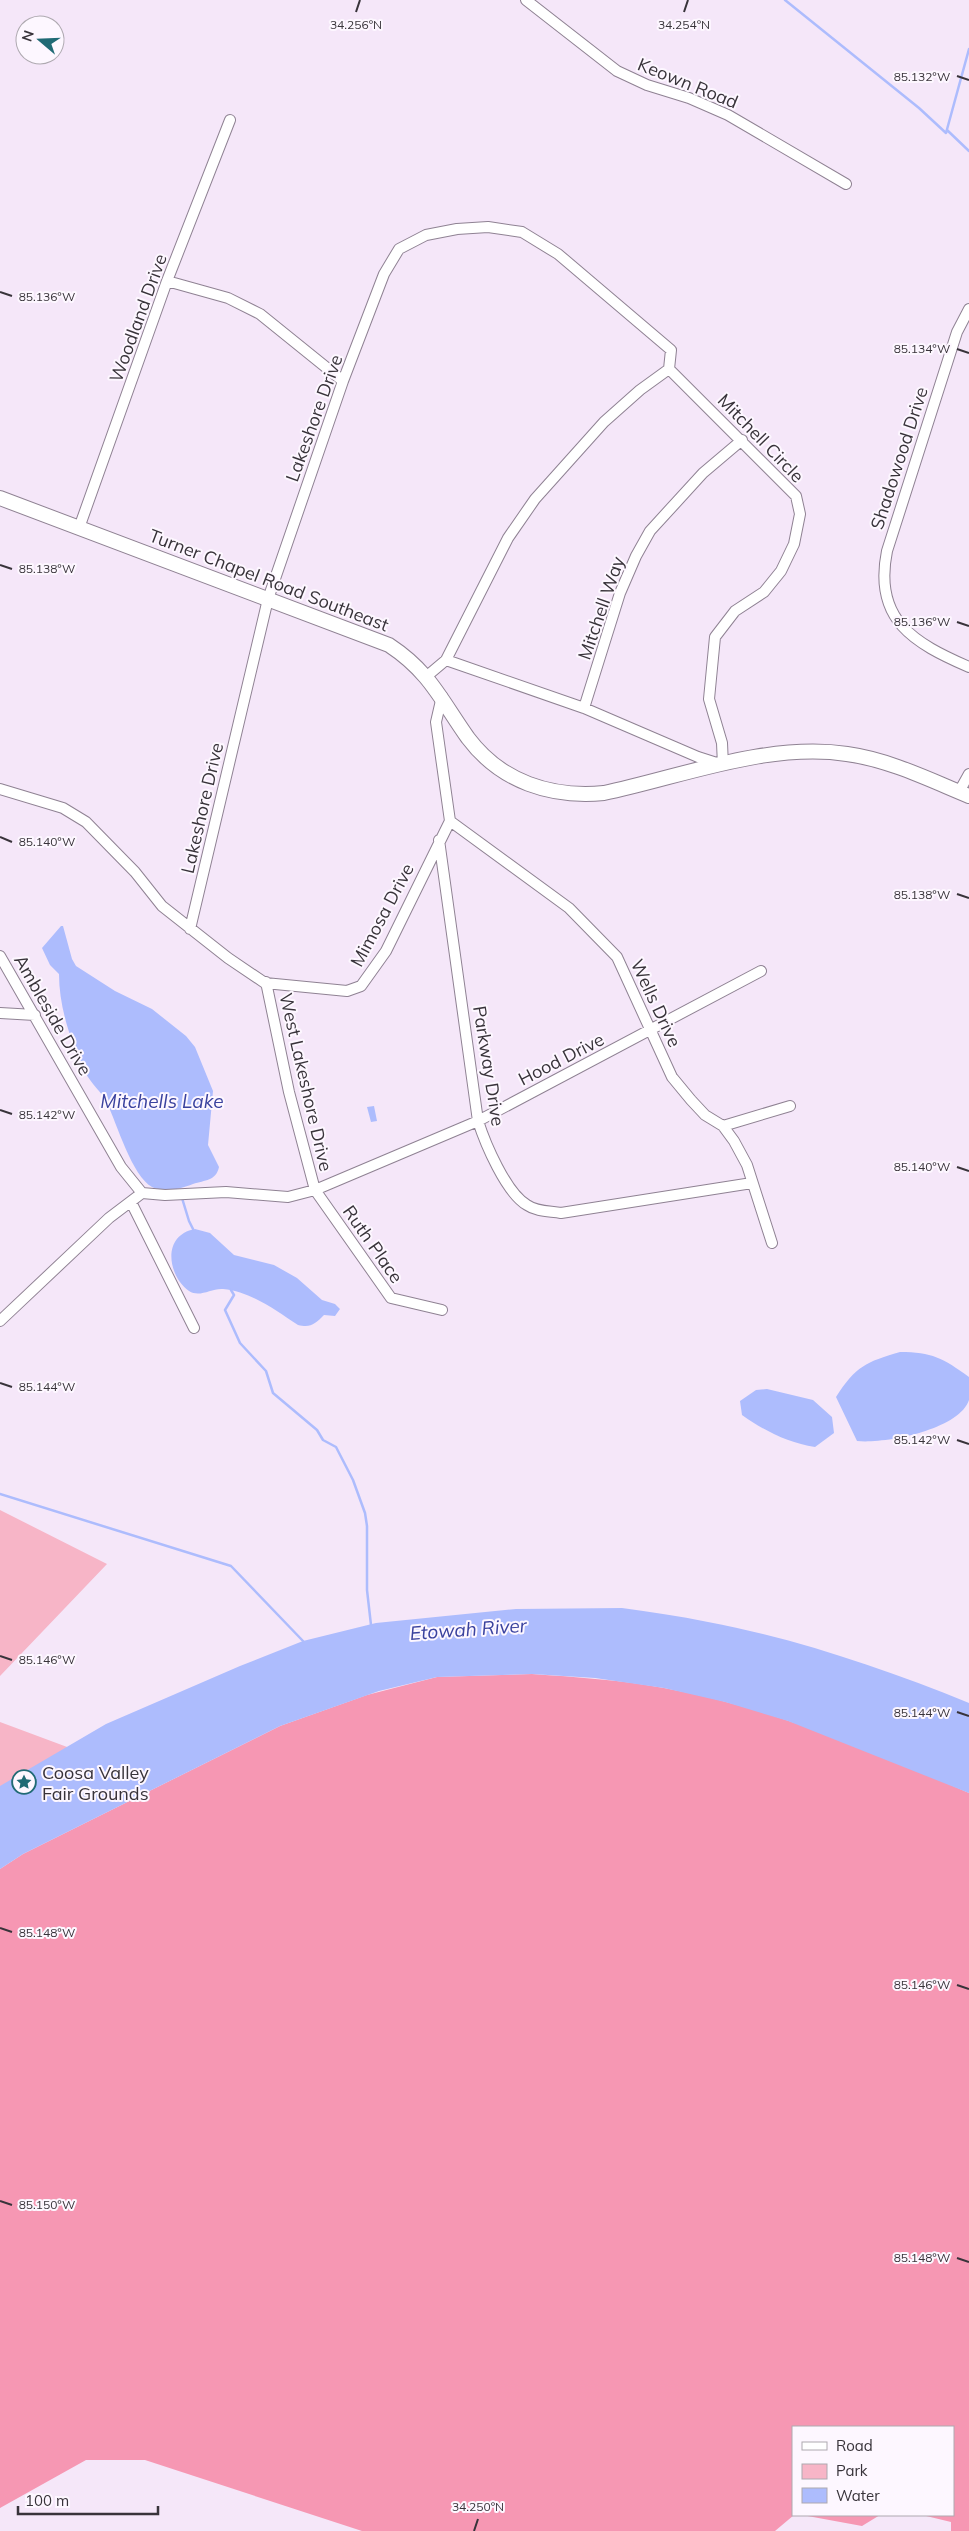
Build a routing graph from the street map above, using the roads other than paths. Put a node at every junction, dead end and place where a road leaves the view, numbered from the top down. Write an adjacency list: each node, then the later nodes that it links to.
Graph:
1 (526, 0): 3 (street, Keown Road)
2 (230, 120): 4 (street, Woodland Drive)
3 (846, 184)
4 (167, 282): 7 (street); 10 (street, Woodland Drive)
5 (969, 309): 13 (street, Shadowood Drive)
6 (669, 369): 7 (street, Lakeshore Drive); 8 (street, Mitchell Circle); 12 (street)
7 (343, 381): 11 (street, Lakeshore Drive)
8 (742, 440): 16 (street, Mitchell Way); 17 (street, Mitchell Circle)
9 (0, 498): 10 (street, Turner Chapel Road Southeast)
10 (79, 528): 11 (street, Turner Chapel Road Southeast)
11 (268, 599): 14 (street, Turner Chapel Road Southeast); 23 (street, Lakeshore Drive)
12 (446, 660): 14 (street); 16 (street)
13 (969, 667)
14 (427, 676): 15 (street, Turner Chapel Road Southeast)
15 (442, 696): 17 (street, Turner Chapel Road Southeast); 21 (street)
16 (584, 708): 17 (street)
17 (723, 765): 20 (street, Turner Chapel Road Southeast)
18 (969, 774): 20 (street)
19 (0, 790): 23 (street, Mimosa Drive)
20 (964, 794)
21 (450, 821): 22 (street, Mimosa Drive); 29 (street, Wells Drive)
22 (439, 840): 26 (street, Mimosa Drive); 31 (street, Parkway Drive)
23 (190, 929): 26 (street, Mimosa Drive)
24 (0, 956): 28 (street, Ambleside Drive)
25 (761, 971): 29 (street, Hood Drive)
26 (266, 982): 34 (street, West Lakeshore Drive)
27 (0, 1013): 28 (street)
28 (35, 1015): 35 (street, Ambleside Drive)
29 (650, 1031): 31 (street, Hood Drive); 32 (street, Wells Drive)
30 (790, 1106): 32 (street)
31 (478, 1121): 33 (street, Parkway Drive); 34 (street, Hood Drive)
32 (723, 1126): 33 (street, Wells Drive)
33 (752, 1183): 37 (street, Wells Drive)
34 (315, 1190): 35 (street); 38 (street, Ruth Place)
35 (142, 1193): 36 (street)
36 (130, 1202): 39 (street); 40 (street)
37 (772, 1243)
38 (442, 1310)
39 (0, 1321)
40 (194, 1328)

